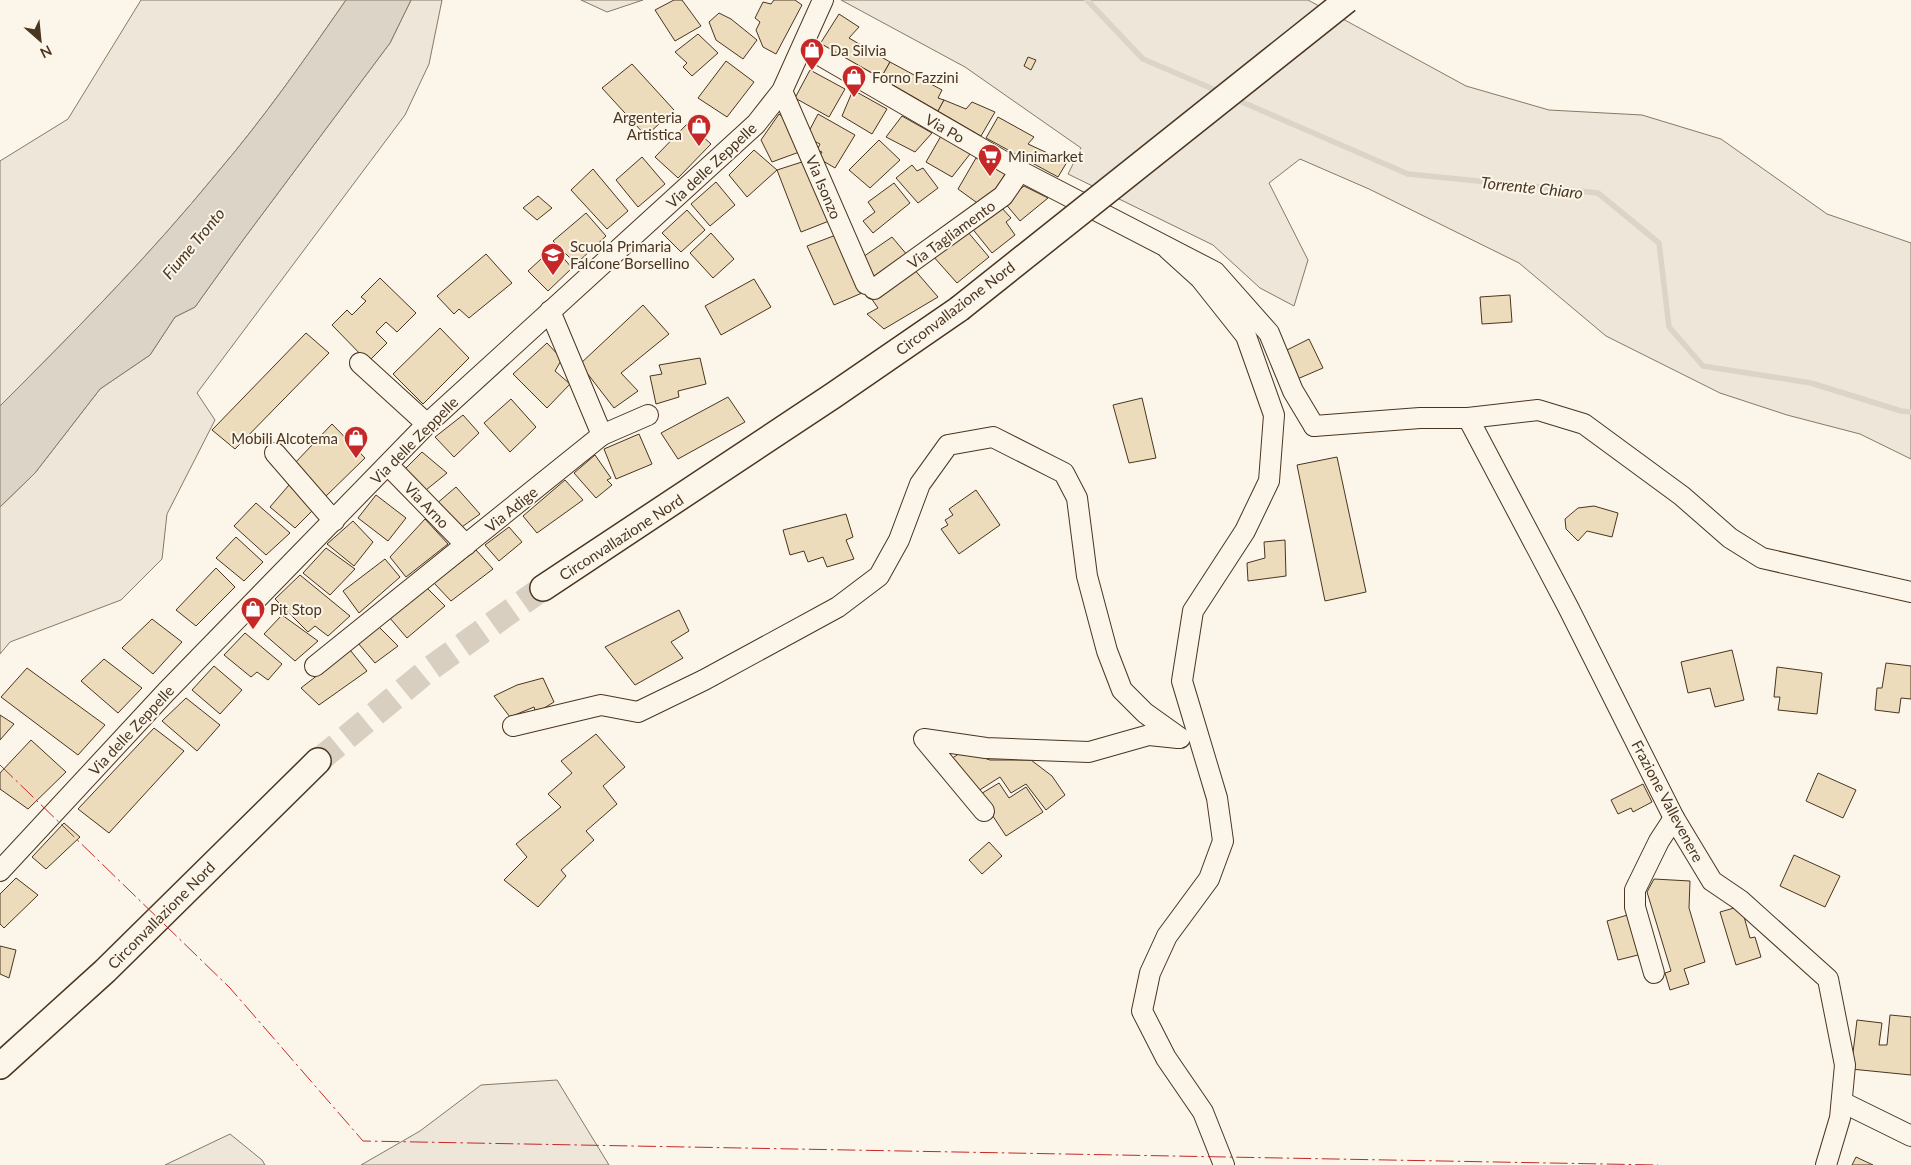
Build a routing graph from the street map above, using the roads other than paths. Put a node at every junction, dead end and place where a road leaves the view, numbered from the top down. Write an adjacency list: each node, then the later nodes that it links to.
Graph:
1 (1347, 0): 18 (main road, Circonvallazione Nord, bridge)
2 (821, 4): 3 (street, Via delle Zeppelle)
3 (804, 46): 4 (street, Via delle Zeppelle); 5 (street, Via Po)
4 (782, 91): 7 (street, Via Isonzo); 8 (street, Via delle Zeppelle)
5 (1020, 171): 6 (street, Via Po); 7 (street, Via Tagliamento)
6 (1168, 248): 11 (street); 24 (street)
7 (870, 286)
8 (550, 312): 12 (street, Via delle Zeppelle); 13 (street)
9 (360, 363): 12 (street)
10 (648, 415): 13 (street, Via Adige)
11 (1468, 418): 19 (street); 26 (street, Frazione Vallevenere)
12 (427, 424): 15 (street, Via delle Zeppelle)
13 (602, 436): 17 (street, Via Adige)
14 (275, 453): 16 (street)
15 (388, 465): 16 (street, Via delle Zeppelle); 17 (street, Via Arno)
16 (334, 521): 27 (street, Via delle Zeppelle)
17 (466, 545): 20 (street, Via Adige)
18 (543, 588)
19 (1911, 592)
20 (316, 666)
21 (513, 726): 22 (street)
22 (1180, 738): 24 (street); 25 (street)
23 (318, 761): 29 (main road, Circonvallazione Nord)
24 (1204, 761): 32 (street)
25 (984, 811)
26 (1674, 818): 28 (street); 30 (street, Frazione Vallevenere)
27 (0, 871)
28 (1654, 973)
29 (0, 1066)
30 (1842, 1102): 31 (street); 33 (street, Frazione Vallevenere)
31 (1911, 1136)
32 (1224, 1165)
33 (1826, 1165)

